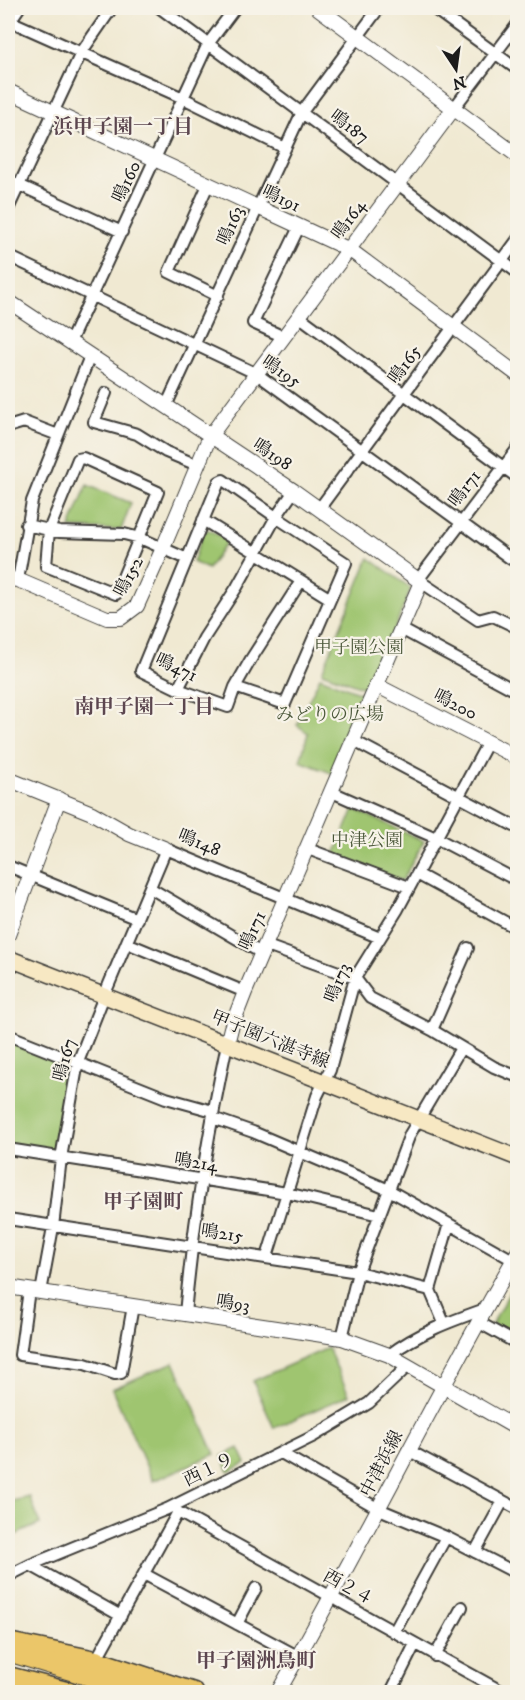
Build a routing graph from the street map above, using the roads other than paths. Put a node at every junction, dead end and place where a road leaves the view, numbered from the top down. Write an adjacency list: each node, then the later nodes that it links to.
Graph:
1 (20, 8): 8 (street)
2 (112, 8): 12 (street)
3 (160, 8): 11 (street, 鳴187)
4 (235, 8): 11 (street, 鳴160)
5 (318, 8): 10 (street)
6 (379, 8): 10 (street, 鳴163)
7 (433, 8): 13 (street)
8 (9, 23): 12 (street)
9 (517, 25): 13 (street, 鳴164)
10 (357, 36): 17 (street); 19 (street, 鳴163)
11 (208, 44): 16 (street, 鳴160); 19 (street, 鳴187)
12 (81, 53): 16 (street); 18 (street)
13 (495, 54): 14 (street); 17 (street, 鳴164)
14 (518, 70)
15 (8, 91): 18 (street, 鳴191)
16 (183, 98): 20 (street); 22 (street, 鳴160)
17 (454, 108): 21 (street); 25 (street, 鳴164)
18 (53, 112): 22 (street, 鳴191); 23 (street)
19 (302, 112): 20 (street, 鳴163); 25 (street, 鳴187)
20 (285, 148): 26 (street, 鳴163)
21 (518, 156)
22 (156, 160): 24 (street, 鳴191); 29 (street, 鳴160)
23 (13, 183): 27 (street); 29 (street)
24 (208, 185): 26 (street, 鳴191); 36 (street)
25 (397, 185): 31 (street, 鳴164); 33 (street, 鳴187)
26 (257, 207): 28 (street, 鳴191); 36 (street, 鳴163)
27 (8, 209)
28 (299, 227): 31 (street, 鳴191); 40 (street)
29 (122, 232): 35 (street, 鳴160)
30 (518, 240): 33 (street, 鳴165)
31 (350, 250): 38 (street, 鳴164); 39 (street, 鳴191)
32 (8, 256): 35 (street, 鳴195)
33 (501, 261): 34 (street, 鳴187); 39 (street, 鳴165)
34 (518, 273)
35 (91, 296): 41 (street, 鳴160); 42 (street, 鳴195)
36 (218, 296): 42 (street, 鳴163)
37 (8, 301): 41 (street, 鳴198)
38 (300, 317): 40 (street, 鳴164); 47 (street)
39 (452, 327): 45 (street, 鳴191); 47 (street, 鳴165)
40 (284, 337): 44 (street, 鳴164)
41 (70, 342): 43 (street, 鳴198)
42 (195, 344): 44 (street, 鳴195); 48 (street, 鳴163)
43 (90, 356): 48 (street, 鳴198); 50 (street)
44 (257, 374): 51 (street, 鳴164); 53 (street, 鳴195)
45 (518, 375)
46 (106, 393): 54 (street)
47 (405, 393): 53 (street, 鳴165); 55 (street)
48 (166, 406): 51 (street, 鳴198)
49 (8, 427): 50 (street)
50 (58, 435): 62 (street)
51 (210, 436): 54 (street, 鳴152); 57 (street, 鳴198)
52 (518, 448): 55 (street, 鳴171)
53 (361, 450): 58 (street, 鳴165); 61 (street, 鳴195)
54 (197, 465): 65 (street, 鳴152)
55 (503, 468): 56 (street); 61 (street, 鳴171)
56 (518, 478)
57 (294, 491): 58 (street, 鳴198); 59 (street)
58 (319, 509): 71 (street, 鳴198)
59 (276, 517): 60 (street, 鳴471); 66 (street); 72 (street, 鳴471)
60 (203, 520): 66 (street); 67 (street, 鳴471)
61 (461, 523): 68 (street, 鳴195); 71 (street, 鳴171)
62 (26, 525): 63 (street); 69 (street)
63 (49, 530): 64 (street); 64 (street); 64 (street)
64 (140, 538): 65 (street)
65 (163, 548): 67 (street); 69 (street, 鳴152)
66 (256, 552): 70 (street); 77 (street)
67 (187, 559): 77 (street, 鳴471)
68 (511, 559)
69 (13, 579)
70 (301, 581): 72 (street); 76 (street)
71 (419, 581): 73 (street, 鳴198); 74 (street, 鳴171)
72 (329, 598): 76 (street, 鳴471)
73 (518, 628)
74 (401, 629): 75 (street, 鳴171); 78 (street)
75 (376, 685): 79 (street, 鳴171); 80 (street, 鳴200)
76 (236, 687): 77 (street, 鳴471)
77 (178, 689)
78 (518, 692)
79 (354, 741): 83 (street, 鳴171); 84 (street)
80 (488, 742): 81 (street, 鳴200); 84 (street, 鳴173)
81 (518, 758)
82 (8, 779): 85 (street, 鳴148)
83 (332, 792): 87 (street); 89 (street, 鳴171)
84 (458, 797): 86 (street); 87 (street, 鳴173)
85 (59, 799): 88 (street, 鳴148); 92 (street)
86 (518, 828)
87 (436, 838): 91 (street, 鳴173); 93 (street)
88 (166, 849): 95 (street, 鳴167); 96 (street, 鳴148)
89 (308, 849): 94 (street); 96 (street, 鳴171)
90 (8, 866): 92 (street)
91 (417, 874): 94 (street, 鳴173); 98 (street)
92 (30, 875): 97 (street); 99 (street)
93 (518, 881)
94 (409, 887): 100 (street, 鳴173)
95 (150, 888): 97 (street, 鳴167); 103 (street)
96 (287, 898): 100 (street, 鳴148); 103 (street, 鳴171)
97 (137, 919): 101 (street, 鳴167)
98 (518, 929)
99 (8, 935)
100 (380, 938): 105 (street, 鳴173)
101 (127, 943): 106 (street); 107 (street, 鳴167)
102 (468, 948): 108 (street)
103 (265, 950): 105 (street); 106 (street, 鳴171)
104 (8, 958): 107 (main road, 甲子園六湛寺線)
105 (355, 978): 108 (street); 114 (street, 鳴173)
106 (245, 992): 110 (street, 鳴171)
107 (104, 996): 110 (main road, 甲子園六湛寺線); 112 (street, 鳴167)
108 (432, 1030): 111 (street)
109 (8, 1035): 112 (street)
110 (227, 1044): 114 (main road, 甲子園六湛寺線); 115 (street, 鳴171)
111 (461, 1048): 113 (street); 116 (street)
112 (78, 1062): 115 (street); 119 (street, 鳴167)
113 (518, 1077)
114 (324, 1083): 116 (main road, 甲子園六湛寺線); 118 (street, 鳴173)
115 (213, 1114): 118 (street); 121 (street, 鳴171)
116 (419, 1121): 120 (main road, 甲子園六湛寺線); 122 (street)
117 (8, 1149): 119 (street, 鳴214)
118 (301, 1152): 122 (street); 123 (street, 鳴173)
119 (61, 1158): 121 (street, 鳴214); 127 (street, 鳴167)
120 (518, 1158)
121 (201, 1180): 123 (street, 鳴214); 128 (street, 鳴171)
122 (389, 1190): 124 (street); 126 (street)
123 (287, 1193): 124 (street, 鳴214); 130 (street, 鳴173)
124 (379, 1215): 131 (street)
125 (8, 1219): 127 (street, 鳴215)
126 (449, 1224): 129 (street); 133 (street)
127 (53, 1227): 128 (street, 鳴215); 134 (street, 鳴167)
128 (191, 1246): 130 (street, 鳴215); 137 (street, 鳴171)
129 (515, 1256): 136 (street, 中津浜線)
130 (267, 1257): 131 (street, 鳴215)
131 (358, 1272): 133 (street, 鳴215); 140 (street)
132 (8, 1287): 134 (street, 鳴93)
133 (430, 1290): 139 (street)
134 (35, 1291): 135 (street, 鳴93); 135 (street, 鳴167)
135 (133, 1306): 137 (street, 鳴93)
136 (485, 1309): 138 (street, 中津浜線); 139 (street)
137 (185, 1314): 140 (street, 鳴93)
138 (478, 1322): 141 (street); 144 (street, 中津浜線)
139 (444, 1323): 142 (street)
140 (342, 1338): 142 (street, 鳴93)
141 (518, 1344)
142 (389, 1355): 143 (street, 鳴93)
143 (408, 1366): 144 (street, 鳴93); 147 (street, 西１９)
144 (444, 1385): 145 (street, 鳴93); 146 (street, 中津浜線)
145 (518, 1430)
146 (408, 1450): 148 (street); 150 (street, 中津浜線)
147 (281, 1453): 149 (street, 西１９); 150 (street)
148 (503, 1501): 151 (street); 153 (street)
149 (178, 1508): 154 (street, 西１９); 155 (street); 159 (street, 西２４)
150 (380, 1509): 152 (street); 159 (street, 中津浜線)
151 (518, 1509)
152 (446, 1537): 153 (street); 163 (street)
153 (475, 1552): 156 (street)
154 (30, 1565): 157 (street, 西１９); 161 (street)
155 (144, 1574): 161 (street); 162 (street)
156 (518, 1574)
157 (8, 1576)
158 (256, 1588): 162 (street)
159 (332, 1598): 163 (street, 西２４); 168 (street, 中津浜線)
160 (462, 1607): 167 (street)
161 (121, 1616): 170 (street)
162 (237, 1623): 168 (street)
163 (393, 1632): 165 (street, 西２４)
164 (8, 1642): 170 (highway)
165 (415, 1644): 167 (street, 西２４); 179 (street)
166 (8, 1651): 176 (highway)
167 (435, 1656): 180 (street, 西２４)
168 (298, 1657): 178 (street, 中津浜線)
169 (8, 1659): 175 (highway)
170 (96, 1660): 177 (highway)
171 (8, 1676): 174 (highway)
172 (8, 1689): 173 (highway)
173 (23, 1692)
174 (70, 1692)
175 (135, 1692)
176 (143, 1692)
177 (194, 1692)
178 (278, 1692)
179 (391, 1692)
180 (503, 1692)

